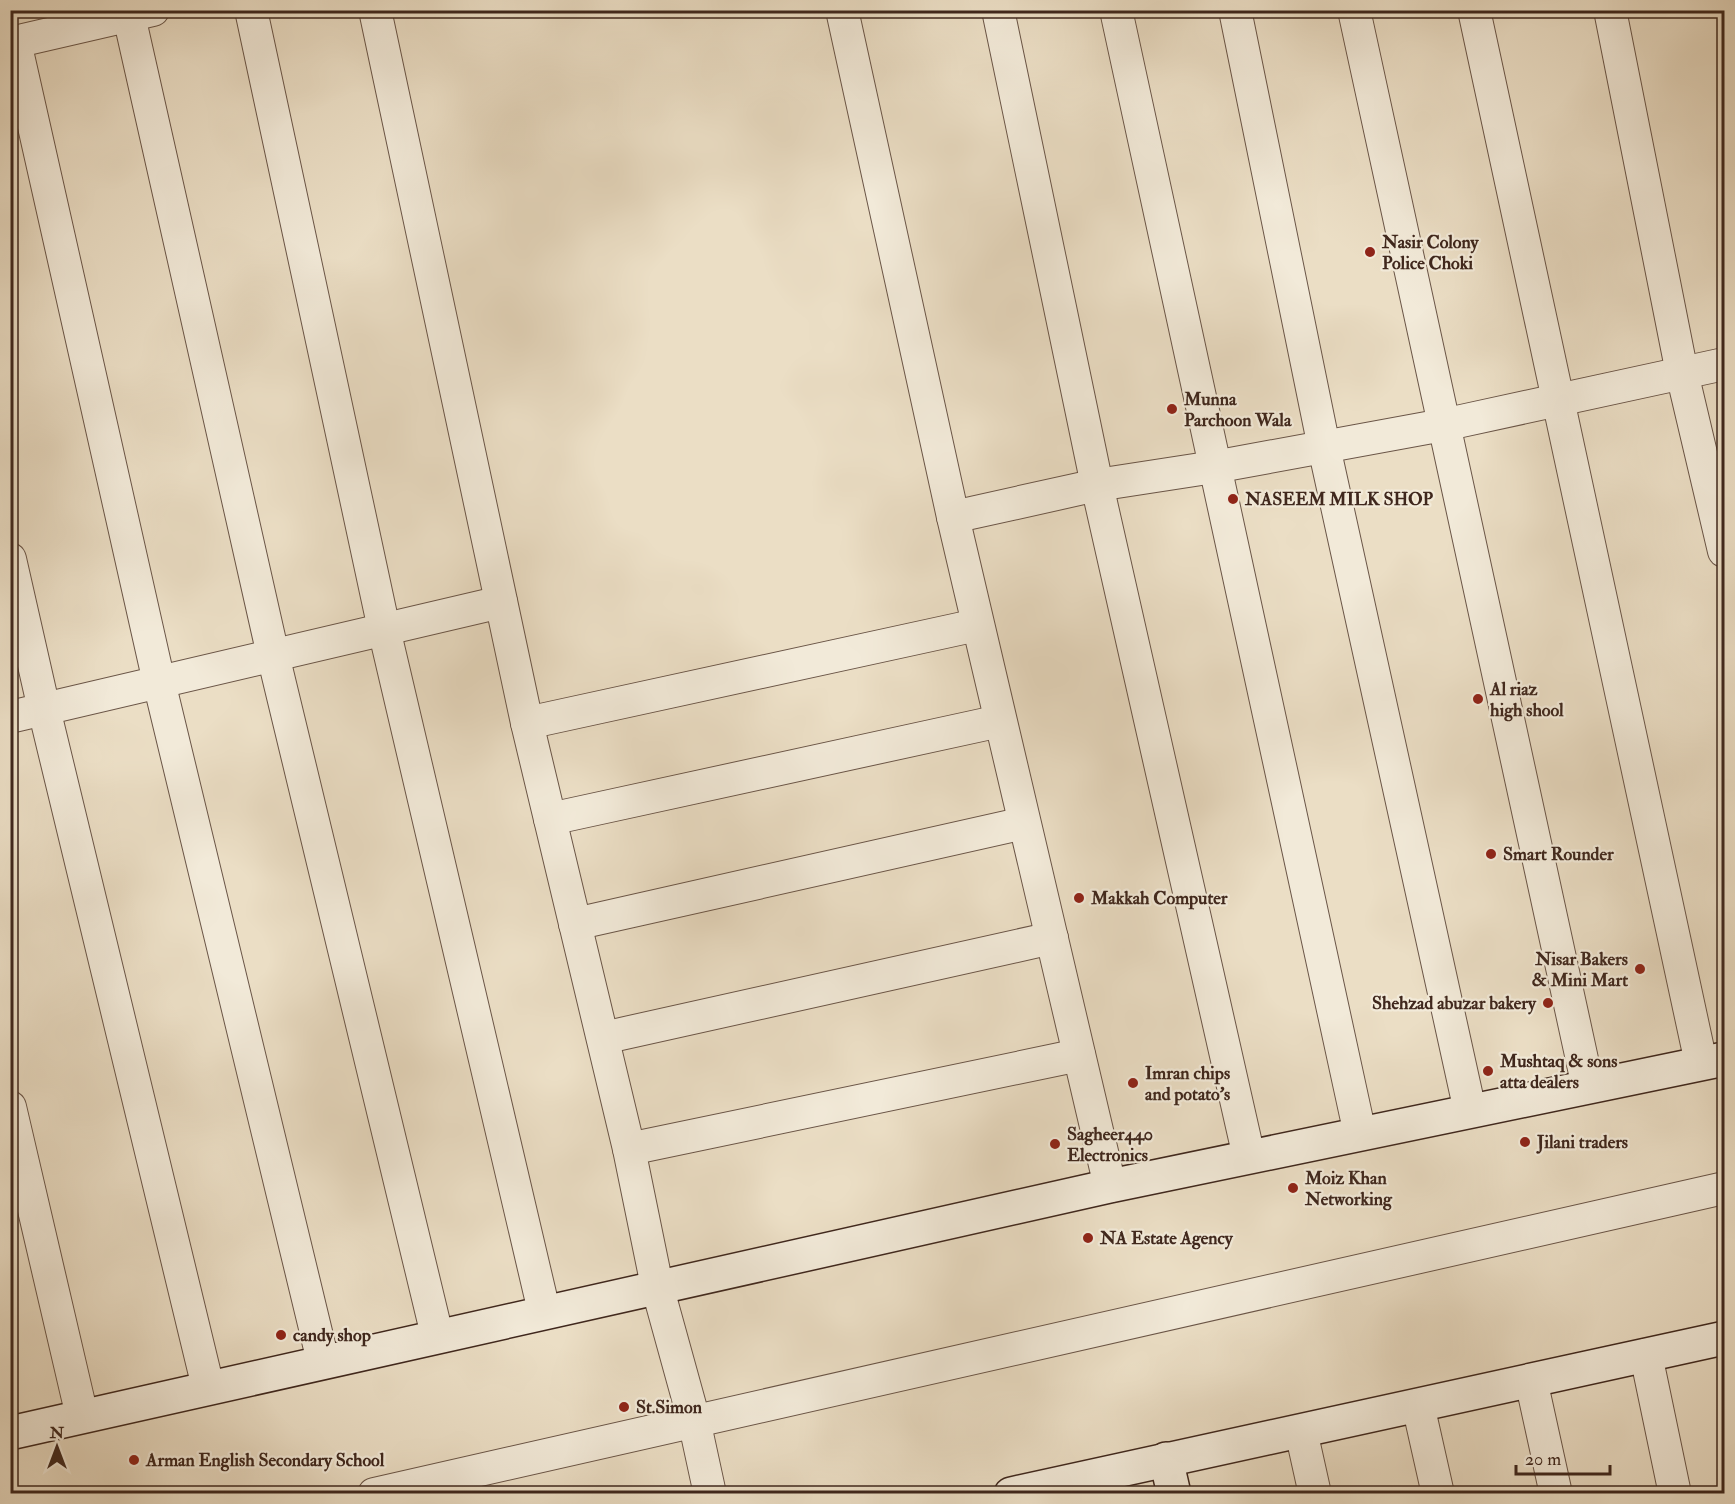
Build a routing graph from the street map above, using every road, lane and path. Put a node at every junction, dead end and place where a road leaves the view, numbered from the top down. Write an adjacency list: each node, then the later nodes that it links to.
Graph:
1 (251, 10): 24 (street)
2 (375, 10): 22 (street)
3 (843, 10): 19 (street)
4 (998, 10): 18 (street)
5 (1116, 10): 17 (street)
6 (1234, 10): 16 (street)
7 (1353, 10): 15 (street)
8 (1474, 10): 14 (street)
9 (1610, 10): 13 (street)
10 (141, 13): 11 (street); 25 (street)
11 (13, 42): 26 (street)
12 (1725, 364): 13 (street)
13 (1682, 373): 14 (street); 20 (street)
14 (1560, 400): 15 (street); 37 (street)
15 (1443, 425): 16 (street); 38 (street)
16 (1324, 447): 17 (street); 40 (street)
17 (1214, 467): 18 (street); 41 (street)
18 (1097, 485): 19 (street); 43 (street)
19 (952, 517): 23 (street)
20 (1725, 551)
21 (10, 559): 27 (street)
22 (501, 602): 24 (street); 30 (street)
23 (977, 625): 29 (street); 30 (street)
24 (384, 629): 25 (street); 47 (street)
25 (273, 655): 26 (street); 48 (street)
26 (159, 682): 27 (street); 51 (street)
27 (44, 709): 28 (street); 53 (street)
28 (10, 717)
29 (1000, 721): 31 (street); 32 (street)
30 (527, 723): 31 (street)
31 (550, 819): 33 (street)
32 (1024, 823): 33 (street); 34 (street)
33 (575, 924): 35 (street)
34 (1052, 938): 35 (street); 36 (street)
35 (603, 1038): 42 (street)
36 (1079, 1055): 42 (street); 44 (street)
37 (1713, 1061): 38 (street)
38 (1588, 1087): 40 (street)
39 (10, 1107): 55 (street)
40 (1470, 1111): 41 (street)
41 (1360, 1134): 43 (street)
42 (629, 1149): 46 (street)
43 (1248, 1157): 44 (street)
44 (1110, 1186): 46 (street)
45 (1725, 1188): 56 (street)
46 (657, 1286): 47 (street); 56 (street)
47 (544, 1311): 48 (street)
48 (437, 1335): 51 (street)
49 (1725, 1338): 50 (street)
50 (1646, 1356): 52 (street); 67 (street)
51 (323, 1361): 53 (street)
52 (1532, 1380): 54 (street); 66 (street)
53 (208, 1387): 55 (street)
54 (1418, 1405): 57 (street); 65 (street)
55 (82, 1416): 58 (street)
56 (694, 1420): 60 (street); 61 (street)
57 (1301, 1431): 59 (street); 64 (street)
58 (10, 1432)
59 (1166, 1459): 62 (street); 63 (street)
60 (374, 1494)
61 (710, 1494)
62 (1011, 1494)
63 (1174, 1494)
64 (1315, 1494)
65 (1438, 1494)
66 (1556, 1494)
67 (1675, 1494)

